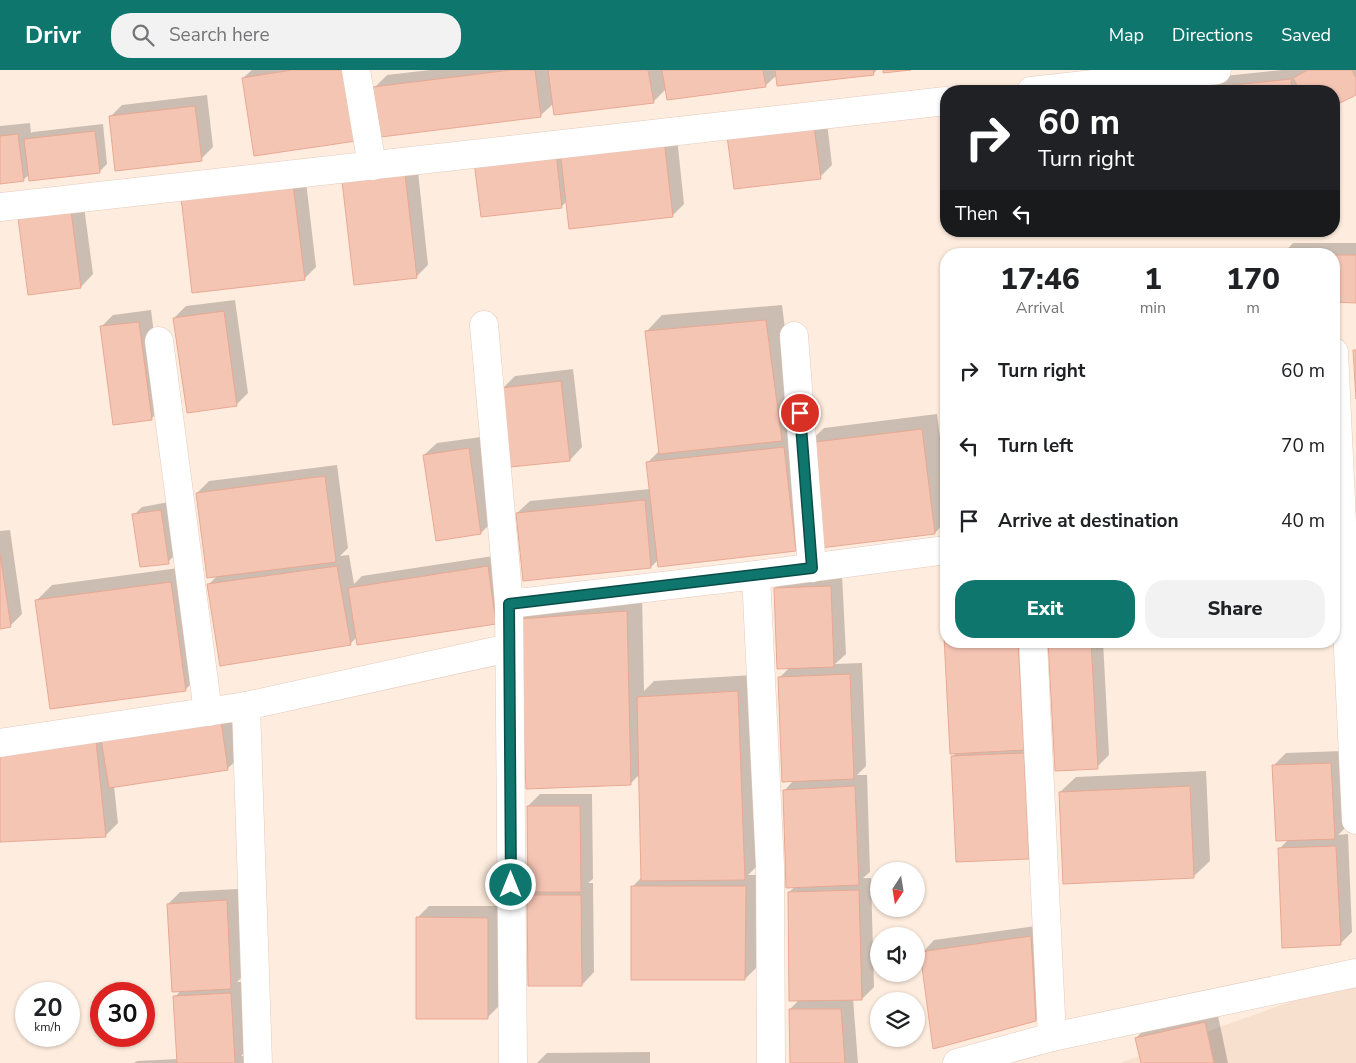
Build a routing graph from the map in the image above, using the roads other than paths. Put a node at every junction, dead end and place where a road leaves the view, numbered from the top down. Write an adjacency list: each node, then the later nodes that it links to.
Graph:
1 (356, 70): 5 (street)
2 (1217, 70): 3 (street)
3 (1084, 85)
4 (940, 102): 5 (street)
5 (372, 166): 6 (street)
6 (0, 207)
7 (484, 325): 14 (street)
8 (794, 336): 12 (street)
9 (159, 341): 19 (street)
10 (1340, 523): 17 (street)
11 (940, 551): 12 (street)
12 (812, 568): 13 (street)
13 (756, 575): 14 (street); 26 (street)
14 (509, 604): 15 (street)
15 (509, 648): 18 (street); 25 (street)
16 (1033, 648): 23 (street)
17 (1352, 670): 21 (street)
18 (246, 706): 19 (street); 24 (street)
19 (208, 712): 20 (street)
20 (0, 743)
21 (1356, 820)
22 (1356, 973): 23 (street)
23 (1052, 1037): 27 (street)
24 (258, 1063)
25 (513, 1063)
26 (771, 1063)
27 (957, 1063)

